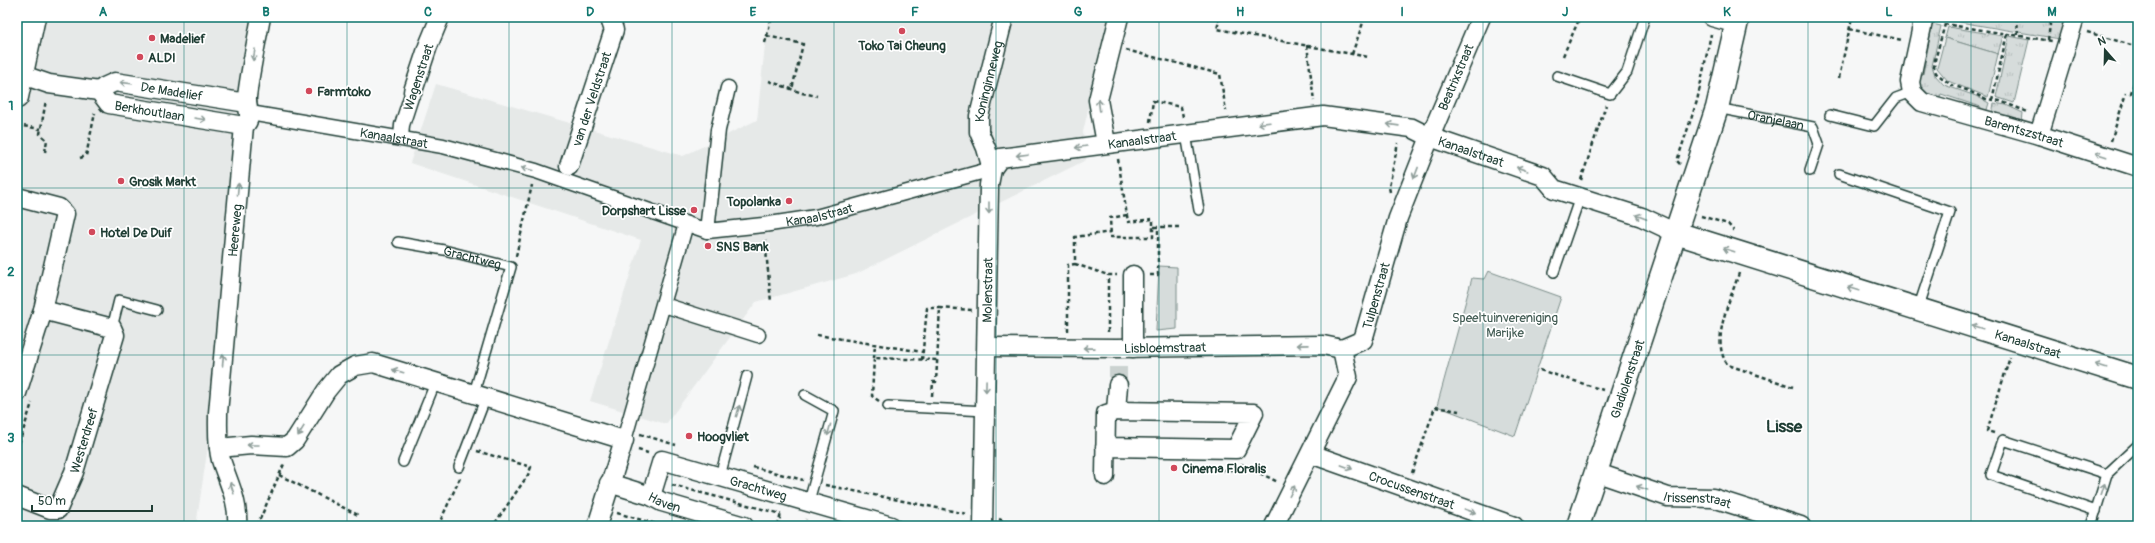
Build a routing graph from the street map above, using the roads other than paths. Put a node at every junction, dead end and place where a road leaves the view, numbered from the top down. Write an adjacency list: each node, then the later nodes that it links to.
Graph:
1 (34, 17): 13 (street)
2 (261, 17): 21 (street, Heereweg, one-way to 21)
3 (440, 17): 17 (street, Wagenstraat)
4 (612, 17): 31 (street, van der Veldstraat)
5 (1004, 17): 29 (street, Koninginneweg)
6 (1119, 17): 27 (street, one-way to 6)
7 (1481, 17): 25 (street, Beatrixstraat)
8 (1645, 17): 14 (lane)
9 (1714, 17): 11 (street)
10 (1924, 19): 18 (street)
11 (1738, 21): 20 (street)
12 (2071, 29): 23 (street)
13 (20, 74): 16 (street, Berkhoutlaan); 19 (street)
14 (1557, 76)
15 (728, 88): 37 (street)
16 (99, 91): 21 (street, De Madelief, one-way to 16); 21 (street, Berkhoutlaan, one-way to 21)
17 (413, 91): 26 (street, Wagenstraat)
18 (1912, 92): 22 (lane); 23 (street, Barentszstraat)
19 (17, 97)
20 (1717, 108): 30 (lane, Oranjelaan); 38 (street)
21 (247, 114): 26 (street, Kanaalstraat); 64 (street, Heereweg, one-way to 21)
22 (1830, 116)
23 (2041, 127): 28 (street, Barentszstraat, one-way to 23)
24 (1186, 134): 25 (street, Kanaalstraat, one-way to 24); 27 (street, Kanaalstraat); 35 (lane)
25 (1430, 137): 33 (street, Kanaalstraat, one-way to 25); 49 (street, Tulpenstraat, one-way to 49)
26 (402, 138): 31 (street, Kanaalstraat, one-way to 26)
27 (1111, 143): 29 (street, Kanaalstraat, one-way to 29)
28 (2138, 167)
29 (992, 169): 37 (street, Kanaalstraat); 48 (street, Molenstraat, one-way to 48)
30 (1810, 171)
31 (567, 174): 36 (street, Kanaalstraat)
32 (1839, 174): 43 (lane)
33 (1578, 196): 38 (street, Kanaalstraat, one-way to 33); 40 (lane)
34 (17, 197): 44 (street)
35 (1199, 210)
36 (686, 224): 37 (street, Kanaalstraat); 42 (street)
37 (706, 231)
38 (1676, 233): 43 (street, Kanaalstraat, one-way to 38); 69 (street, Gladiolenstraat)
39 (398, 242): 56 (lane, Grachtweg)
40 (1554, 272)
41 (1133, 275): 50 (street)
42 (664, 305): 47 (street); 61 (street)
43 (1918, 309): 52 (street, Kanaalstraat, one-way to 43)
44 (43, 310): 46 (street); 55 (street)
45 (157, 310): 46 (lane, Westerdreef)
46 (112, 328): 74 (street, Westerdreef)
47 (758, 335)
48 (987, 347): 50 (street, Lisbloemstraat, one-way to 48); 59 (street, Molenstraat, one-way to 59)
49 (1342, 349): 50 (street, Lisbloemstraat, one-way to 50); 65 (street)
50 (1119, 350)
51 (747, 376): 68 (lane, one-way to 51)
52 (2138, 378)
53 (436, 381): 56 (street); 64 (street, one-way to 64); 66 (lane)
54 (1118, 385): 60 (street)
55 (17, 393)
56 (480, 395): 61 (street); 67 (lane, Grachtweg)
57 (805, 395): 75 (lane, one-way to 75)
58 (888, 406): 59 (lane)
59 (986, 411): 78 (street, Molenstraat)
60 (1116, 411): 63 (street); 63 (street)
61 (624, 439): 72 (street)
62 (2138, 445): 70 (lane)
63 (1105, 447): 71 (street)
64 (219, 448): 79 (street, Heereweg, one-way to 64)
65 (1311, 454): 83 (street, one-way to 65); 84 (street, Crocussenstraat, one-way to 84)
66 (403, 462)
67 (459, 467)
68 (722, 468): 73 (street, Grachtweg); 75 (street, Grachtweg)
69 (1596, 472): 77 (street, Irissenstraat, one-way to 69); 85 (street, Gladiolenstraat)
70 (2107, 474): 76 (lane, one-way to 70); 76 (lane)
71 (1105, 476)
72 (609, 483): 73 (street, Haven); 80 (street)
73 (654, 488): 81 (street, Haven)
74 (17, 496)
75 (809, 501): 82 (street, Grachtweg)
76 (2096, 511): 87 (lane)
77 (1755, 519): 86 (street, Irissenstraat)
78 (982, 522)
79 (236, 526)
80 (597, 526)
81 (744, 526)
82 (891, 526)
83 (1274, 526)
84 (1514, 526)
85 (1578, 526)
86 (1801, 526)
87 (2091, 526)

